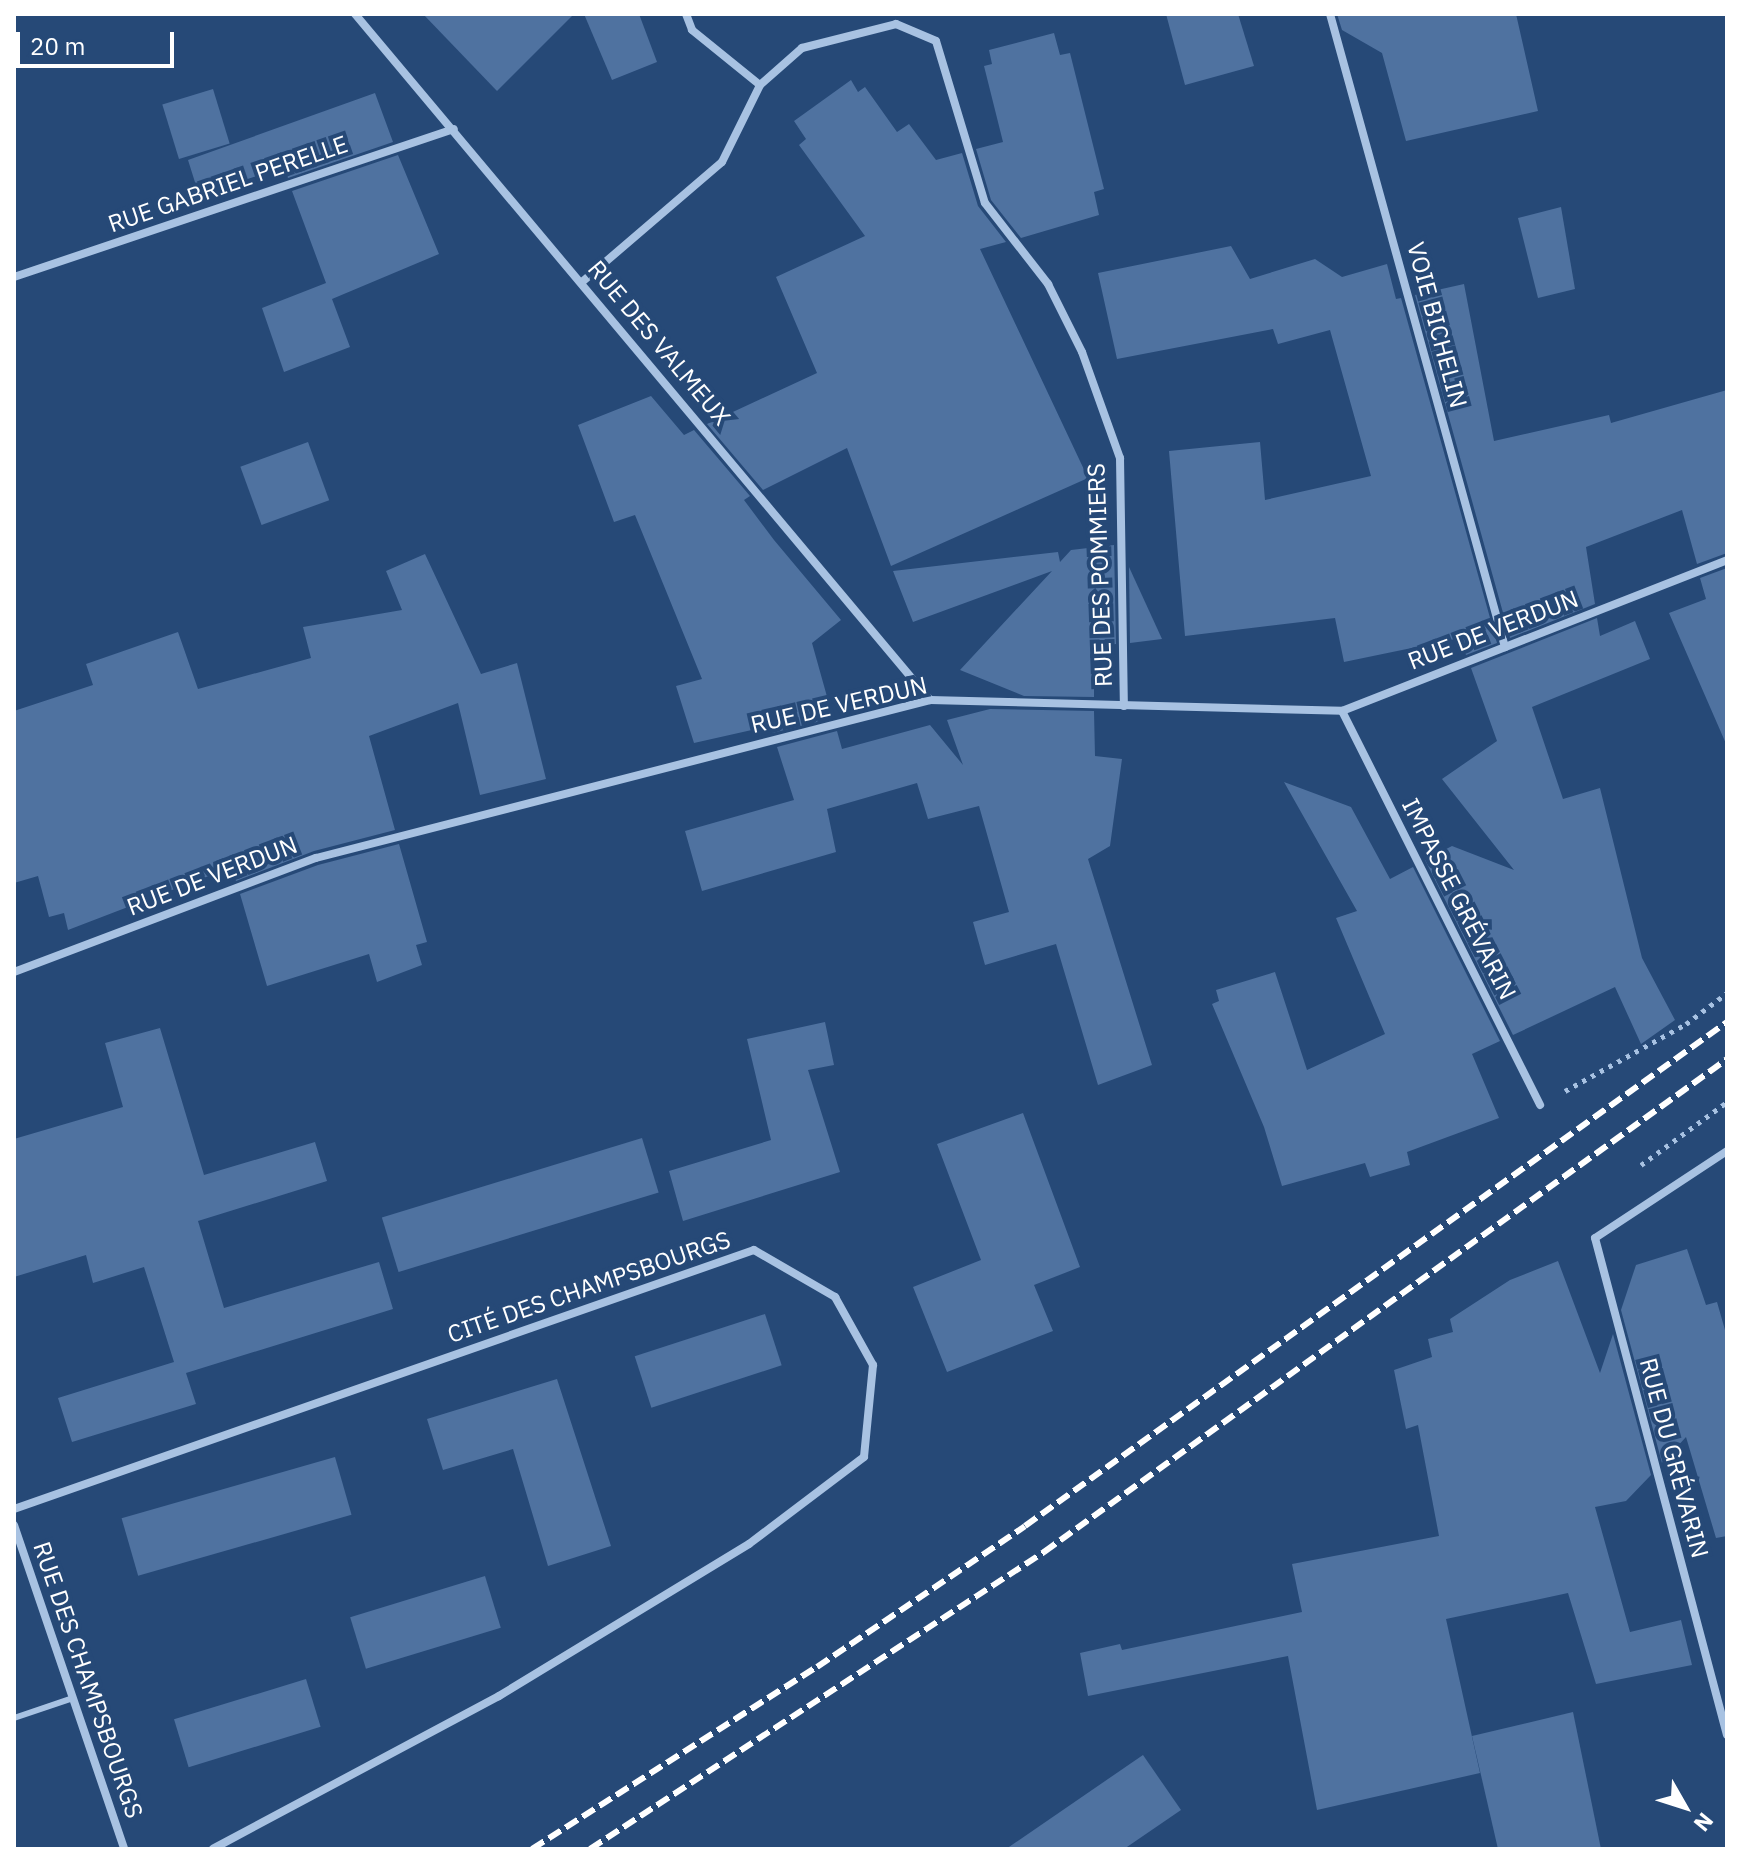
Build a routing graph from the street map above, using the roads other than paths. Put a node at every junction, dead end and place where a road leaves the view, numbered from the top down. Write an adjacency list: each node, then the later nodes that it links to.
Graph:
1 (355, 14): 5 (street, RUE DES VALMEUX)
2 (686, 14): 4 (street)
3 (1330, 14): 9 (street, VOIE BICHELIN)
4 (760, 85): 7 (street, RUE DES POMMIERS); 11 (street, RUE DES POMMIERS)
5 (454, 129): 6 (street, RUE GABRIEL PERELLE); 7 (street, RUE DES VALMEUX)
6 (14, 277)
7 (582, 282): 10 (street, RUE DES VALMEUX)
8 (1727, 560): 9 (street, RUE DE VERDUN)
9 (1505, 647): 12 (street, RUE DE VERDUN)
10 (930, 700): 11 (street, RUE DE VERDUN); 13 (street, RUE DE VERDUN)
11 (1124, 706): 12 (street, RUE DE VERDUN)
12 (1342, 711): 14 (street, IMPASSE GRÉVARIN)
13 (14, 972)
14 (1540, 1105)
15 (1727, 1151): 20 (street, RUE DU GRÉVARIN)
16 (14, 1509): 22 (street, CITÉ DES CHAMPSBOURGS)
17 (14, 1525): 18 (street, RUE DES CHAMPSBOURGS)
18 (73, 1698): 19 (lane); 21 (street, RUE DES CHAMPSBOURGS)
19 (14, 1718)
20 (1727, 1735)
21 (124, 1849)
22 (213, 1849)

